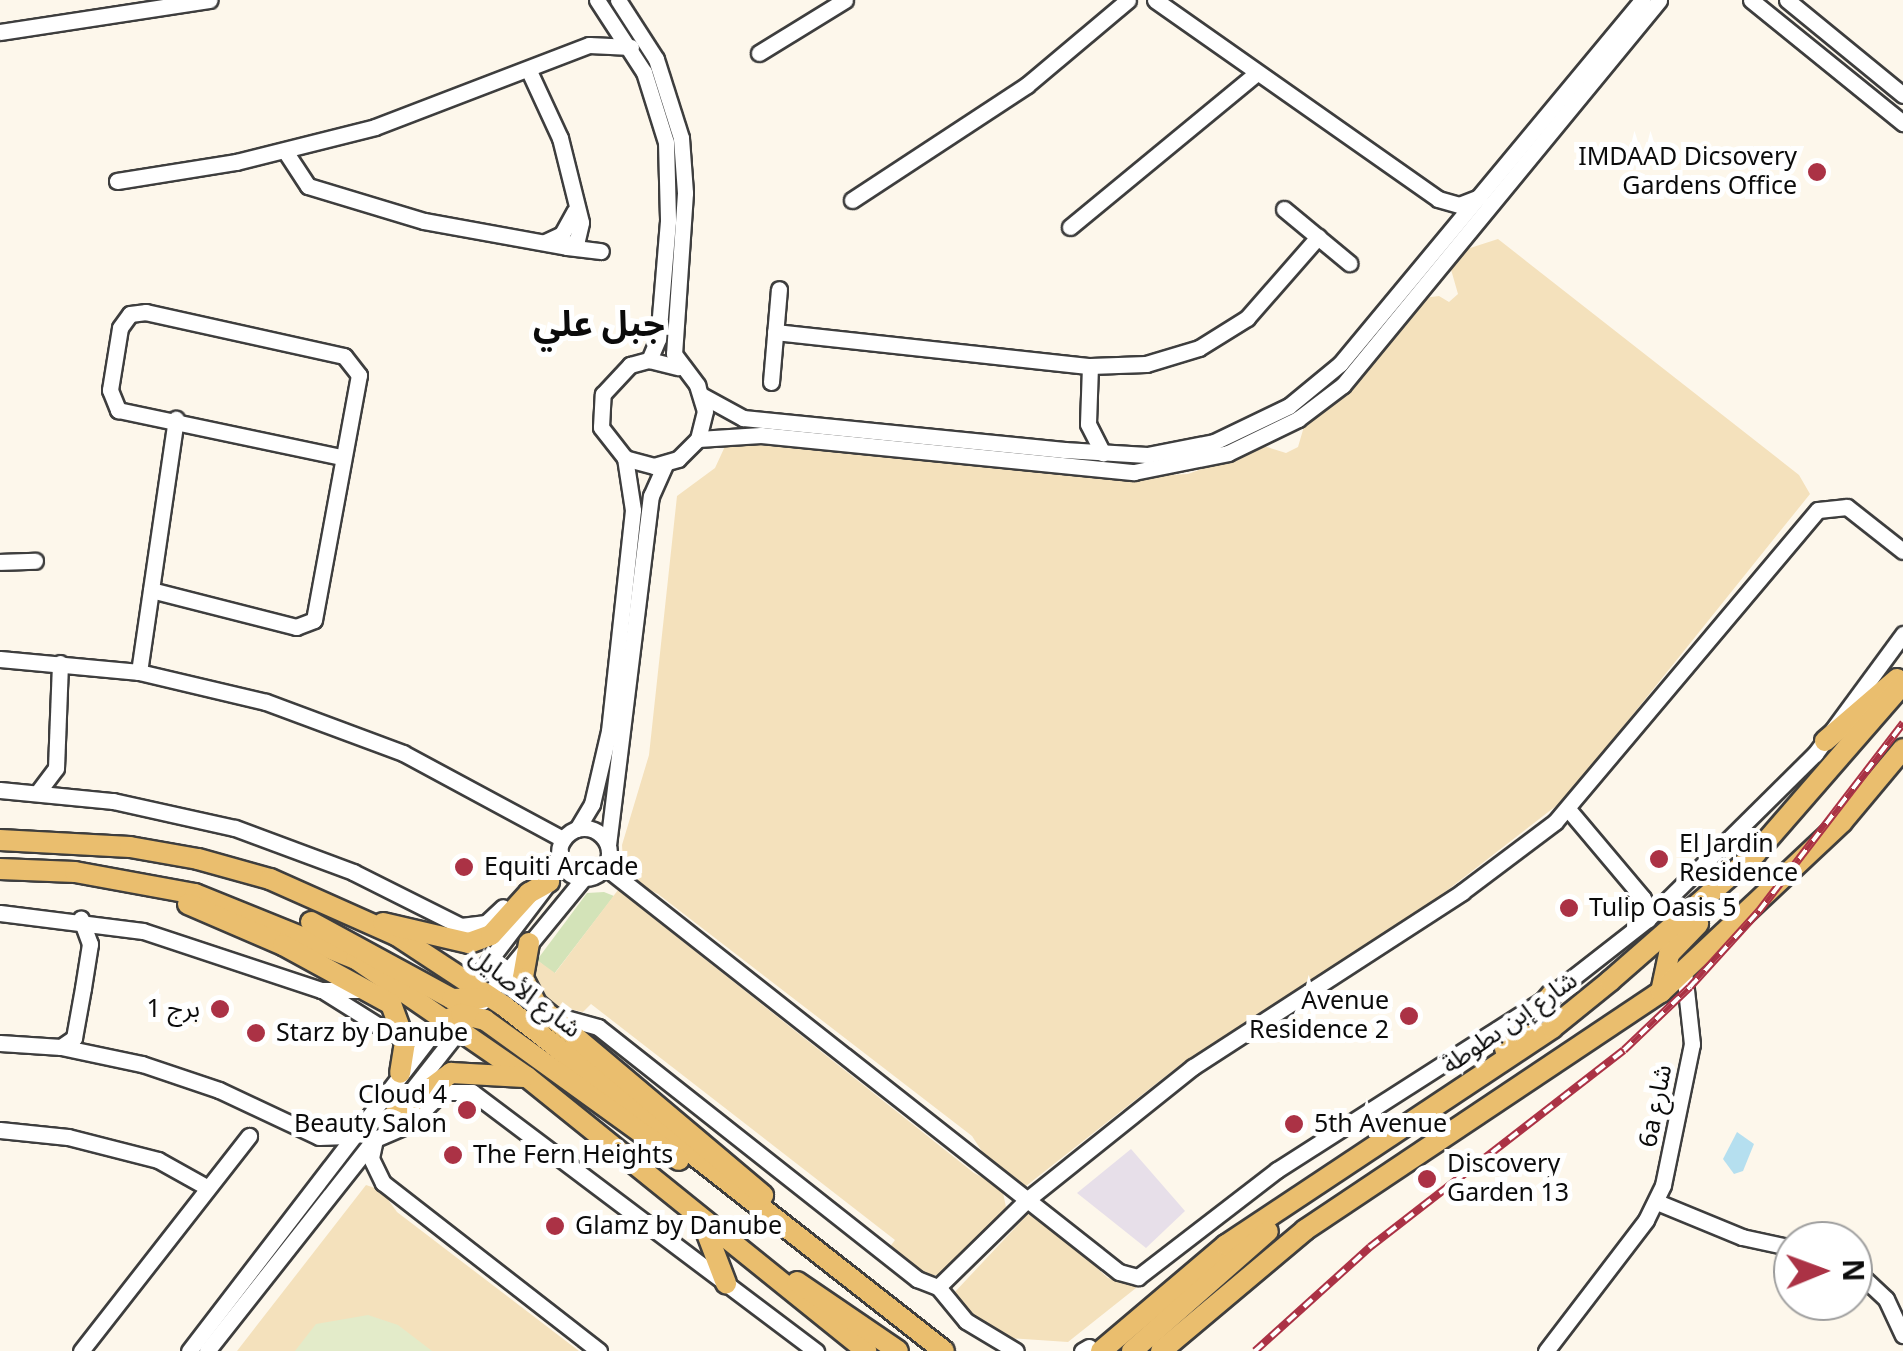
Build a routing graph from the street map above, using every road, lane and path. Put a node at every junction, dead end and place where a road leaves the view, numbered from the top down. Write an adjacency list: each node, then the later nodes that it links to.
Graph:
1 (210, 0): 10 (street)
2 (845, 0): 13 (street)
3 (1128, 0): 22 (street)
4 (1155, 0): 15 (street)
5 (1642, 0): 20 (street)
6 (1659, 0): 41 (street)
7 (1750, 0): 17 (street)
8 (1787, 0): 16 (street)
9 (607, 3): 11 (street); 12 (street); 36 (street)
10 (0, 32)
11 (588, 45): 12 (street); 14 (street)
12 (631, 48): 34 (street)
13 (758, 53)
14 (529, 71): 18 (street); 24 (street)
15 (1257, 73): 21 (street); 25 (street)
16 (1900, 90)
17 (1903, 123)
18 (293, 149): 19 (street); 27 (street)
19 (117, 181)
20 (1481, 197): 21 (street); 28 (street)
21 (1438, 199): 28 (street)
22 (852, 200)
23 (1284, 210): 26 (street)
24 (575, 211): 27 (street); 29 (street)
25 (1070, 228)
26 (1318, 237): 31 (street); 35 (street)
27 (545, 242): 29 (street)
28 (1443, 242): 43 (street)
29 (567, 247): 30 (street)
30 (601, 251)
31 (1349, 263)
32 (779, 289): 33 (street)
33 (775, 332): 35 (street); 37 (street)
34 (649, 360): 36 (street); 45 (street)
35 (1090, 366): 40 (street)
36 (678, 367): 38 (street)
37 (771, 382)
38 (702, 396): 41 (street); 42 (street)
39 (176, 420): 44 (street); 44 (street); 50 (street)
40 (1088, 424): 42 (street); 43 (street)
41 (698, 439): 46 (street)
42 (1064, 450): 43 (street)
43 (1103, 453)
44 (341, 458): 50 (street)
45 (625, 458): 46 (street); 65 (street)
46 (664, 464): 69 (street)
47 (1903, 551): 63 (street)
48 (35, 561): 49 (street)
49 (0, 562)
50 (151, 590): 55 (street)
51 (1903, 634): 58 (street)
52 (0, 659): 53 (street)
53 (60, 663): 54 (street); 61 (street)
54 (84, 665): 55 (street); 62 (street)
55 (139, 672): 67 (street)
56 (1903, 675): 58 (main road)
57 (1903, 684): 70 (main road, شارع إبن بطوطة)
58 (1824, 741): 77 (street)
59 (1903, 749): 84 (main road)
60 (0, 790): 61 (street)
61 (38, 792): 62 (street)
62 (71, 795): 73 (street)
63 (1568, 809): 64 (street); 66 (street)
64 (1555, 822): 66 (street); 110 (street)
65 (577, 828): 67 (street); 69 (street)
66 (1583, 830): 76 (street)
67 (563, 838): 73 (street)
68 (0, 840): 81 (main road, شارع الأصايل)
69 (608, 845): 71 (street)
70 (1756, 853): 87 (main road); 98 (main road, شارع إبن بطوطة)
71 (605, 867): 75 (street); 110 (street)
72 (0, 869): 74 (main road)
73 (555, 869): 75 (street); 81 (main road); 89 (street)
74 (120, 878): 86 (main road); 89 (main road)
75 (584, 878): 83 (street)
76 (1644, 898): 77 (street); 80 (street)
77 (1668, 901): 80 (street)
78 (0, 912): 79 (street)
79 (81, 919): 82 (street); 94 (street)
80 (1648, 919): 88 (street)
81 (368, 921): 89 (main road, شارع الأصايل)
82 (113, 925): 85 (street); 95 (street)
83 (529, 943): 89 (street); 90 (main road)
84 (1684, 971): 87 (main road); 91 (street, 6a شارع)
85 (322, 990): 86 (street); 92 (street)
86 (368, 990): 96 (main road)
87 (1661, 992): 91 (street); 133 (main road)
88 (1552, 994): 98 (main road); 110 (street)
89 (463, 1009): 96 (street); 97 (main road, شارع الأصايل); 99 (street); 113 (main road, شارع الأصايل)
90 (544, 1011): 113 (main road); 117 (street)
91 (1686, 1018): 111 (street, 6a شارع)
92 (392, 1034)
93 (0, 1043): 94 (street)
94 (61, 1047): 95 (street)
95 (94, 1052): 101 (street)
96 (400, 1074): 104 (street)
97 (527, 1077): 99 (main road); 112 (main road, شارع الأصايل)
98 (1470, 1084): 102 (main road, شارع إبن بطوطة)
99 (392, 1117): 105 (street)
100 (0, 1130): 109 (street)
101 (306, 1131): 104 (street); 106 (street)
102 (1386, 1135): 123 (main road, شارع إبن بطوطة); 132 (main road)
103 (249, 1136): 109 (street)
104 (355, 1136): 106 (street)
105 (375, 1139): 107 (street); 108 (street); 116 (street)
106 (322, 1180): 125 (street)
107 (383, 1183): 108 (street); 127 (street)
108 (339, 1184): 126 (street)
109 (208, 1188): 124 (street)
110 (1028, 1199): 117 (street)
111 (1656, 1202): 114 (street); 134 (street, 6a شارع)
112 (701, 1218): 115 (main road, شارع الأصايل); 116 (main road)
113 (782, 1223): 121 (main road, شارع الأصايل)
114 (1773, 1244)
115 (759, 1263): 119 (main road, شارع الأصايل); 130 (main road)
116 (726, 1283): 122 (street)
117 (938, 1287): 131 (street)
118 (1873, 1287): 120 (street)
119 (827, 1319): 128 (main road); 129 (main road, شارع الأصايل)
120 (1903, 1335)
121 (944, 1349)
122 (813, 1350)
123 (1089, 1350)
124 (80, 1351)
125 (189, 1351)
126 (207, 1351)
127 (599, 1351)
128 (852, 1351)
129 (866, 1351)
130 (898, 1351)
131 (1016, 1351)
132 (1132, 1351)
133 (1162, 1351)
134 (1546, 1351)

